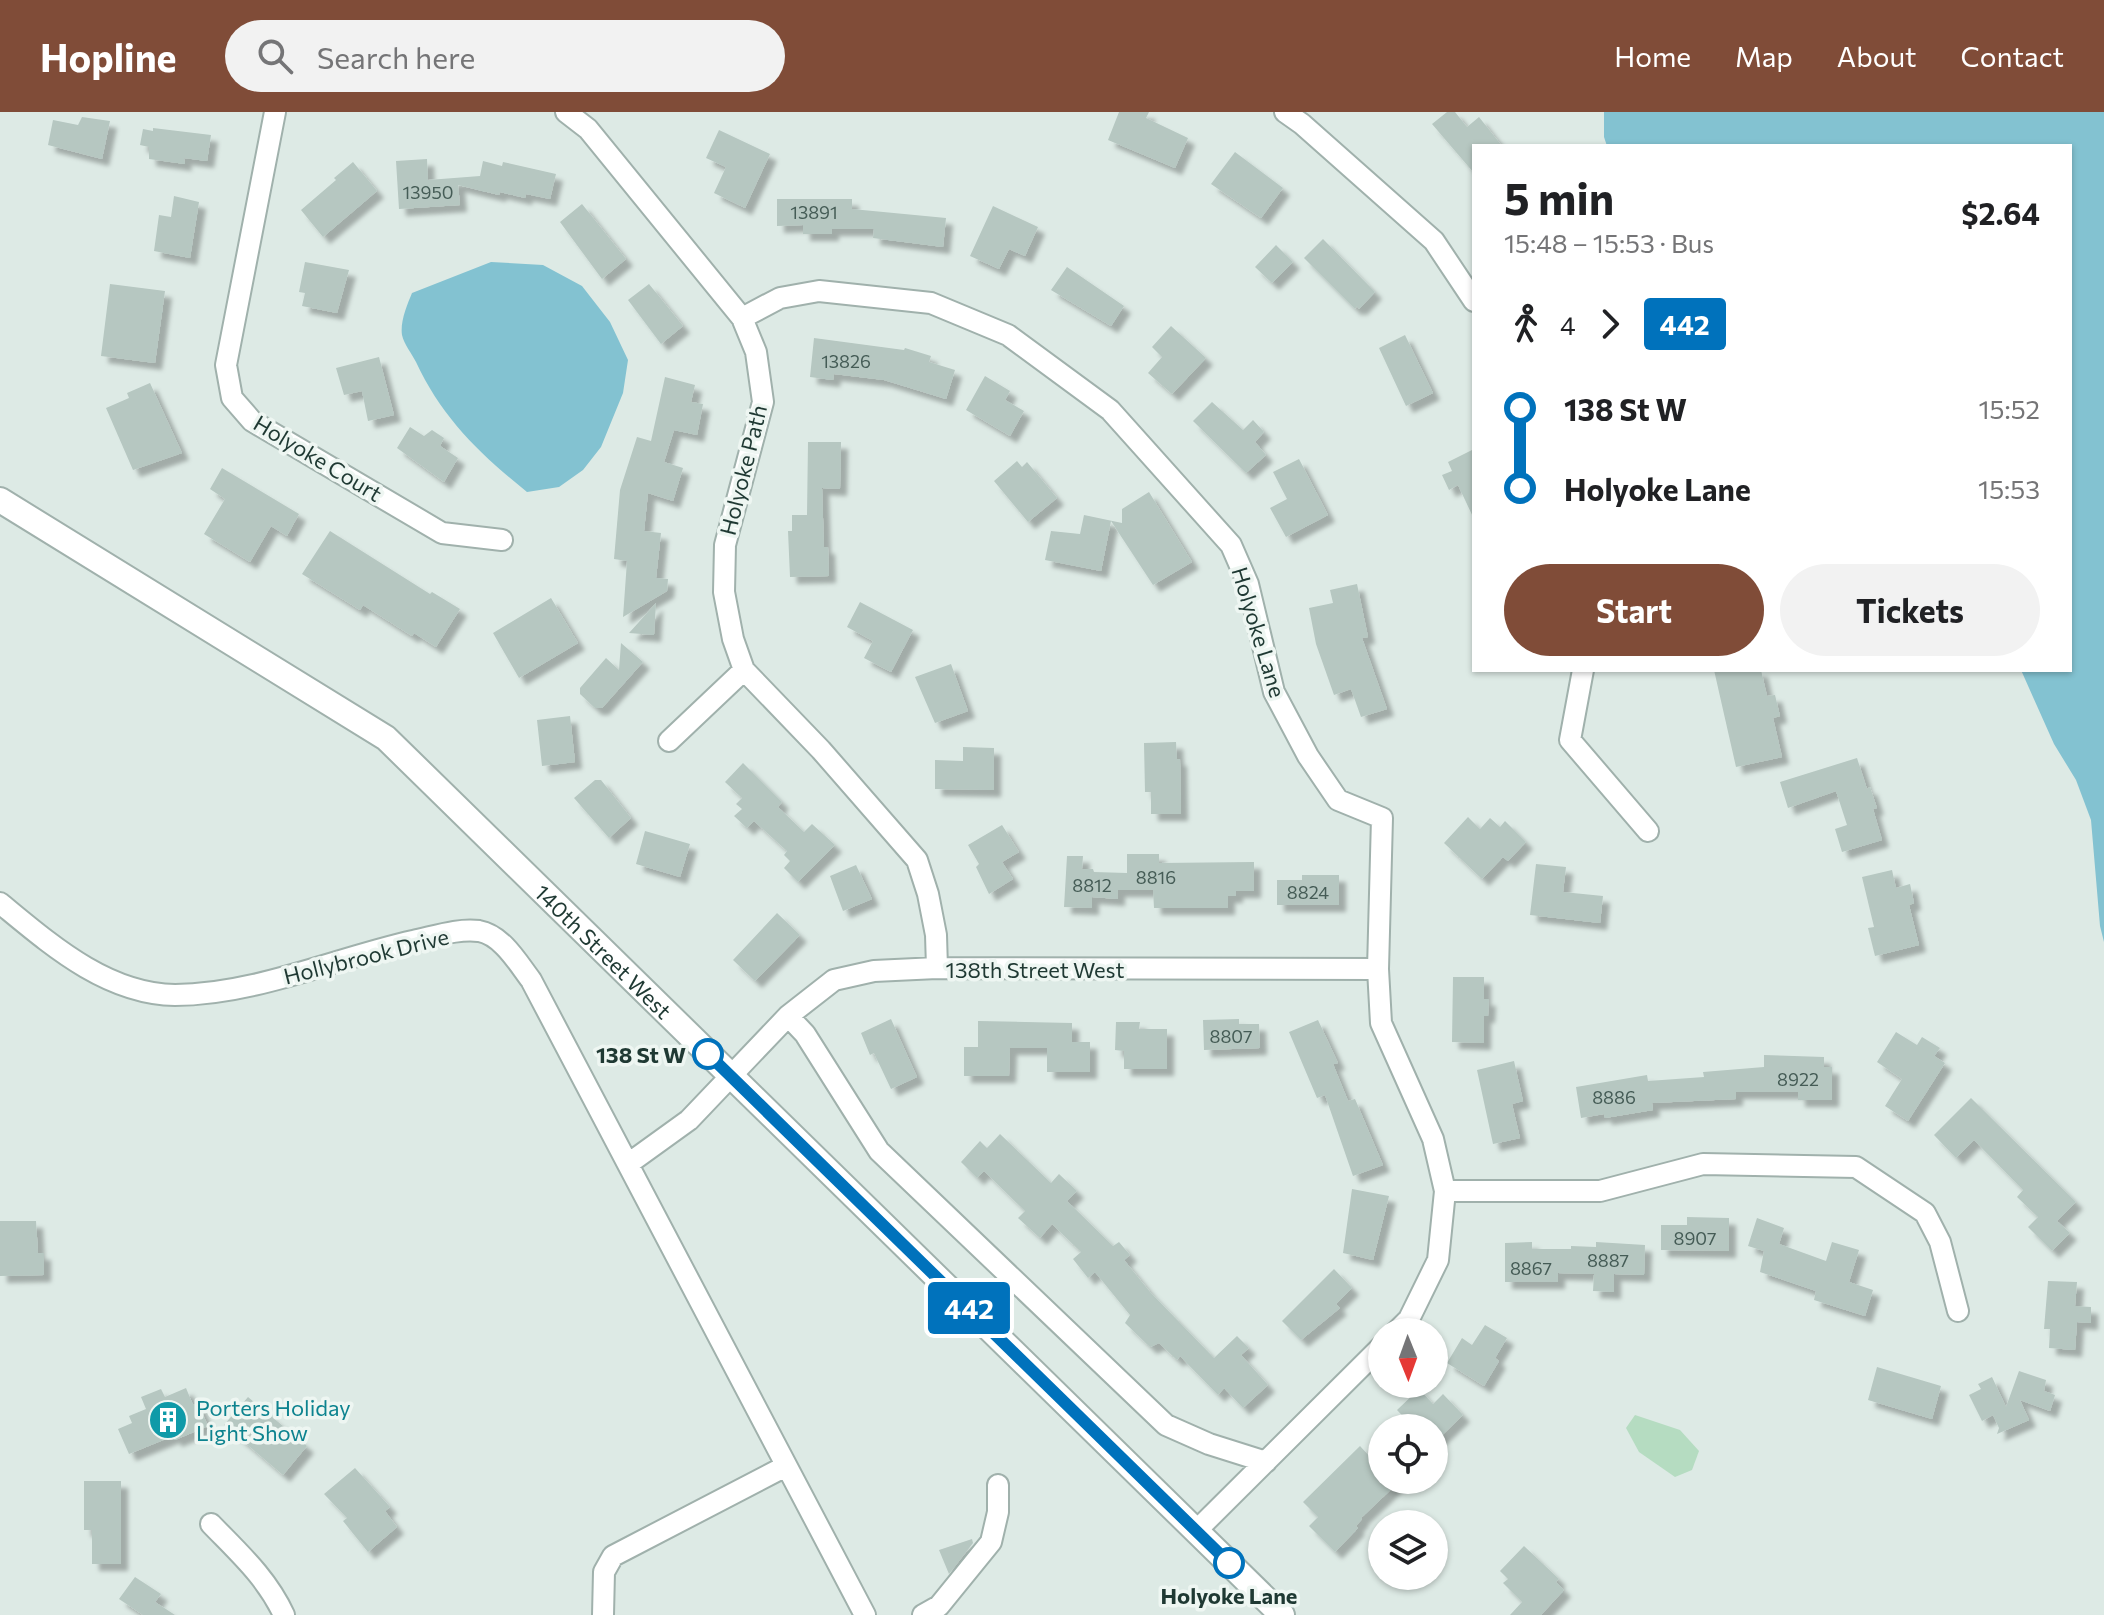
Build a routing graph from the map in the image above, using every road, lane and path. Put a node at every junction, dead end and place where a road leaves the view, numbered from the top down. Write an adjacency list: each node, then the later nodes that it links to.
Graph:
1 (275, 112): 7 (street, Holyoke Court)
2 (566, 112): 5 (street, Holyoke Path)
3 (1285, 112): 4 (street)
4 (1472, 298)
5 (742, 318): 8 (street, Holyoke Path); 14 (street, Holyoke Lane)
6 (0, 500): 16 (street, 140th Street West)
7 (502, 540)
8 (744, 670): 10 (street); 13 (street, Holyoke Path)
9 (1583, 672): 11 (street)
10 (669, 741)
11 (1648, 831)
12 (0, 903): 17 (street, Hollybrook Drive)
13 (937, 968): 14 (street, 138th Street West); 15 (street, 138th Street West)
14 (1378, 969): 18 (street, Holyoke Lane)
15 (788, 1016): 16 (street, 138th Street West); 22 (street)
16 (730, 1075): 17 (street, 138th Street West); 26 (street, 140th Street West)
17 (628, 1164): 23 (street, Hollybrook Drive)
18 (1445, 1191): 19 (street); 20 (street, Holyoke Lane)
19 (1958, 1311)
20 (1409, 1318)
21 (1368, 1360): 22 (street)
22 (1266, 1462): 26 (street)
23 (786, 1466): 28 (street); 29 (street, Hollybrook Drive)
24 (998, 1485): 30 (street)
25 (211, 1524): 27 (street)
26 (1196, 1531): 31 (street, 140th Street West)
27 (284, 1615)
28 (603, 1615)
29 (865, 1615)
30 (923, 1615)
31 (1282, 1615)

